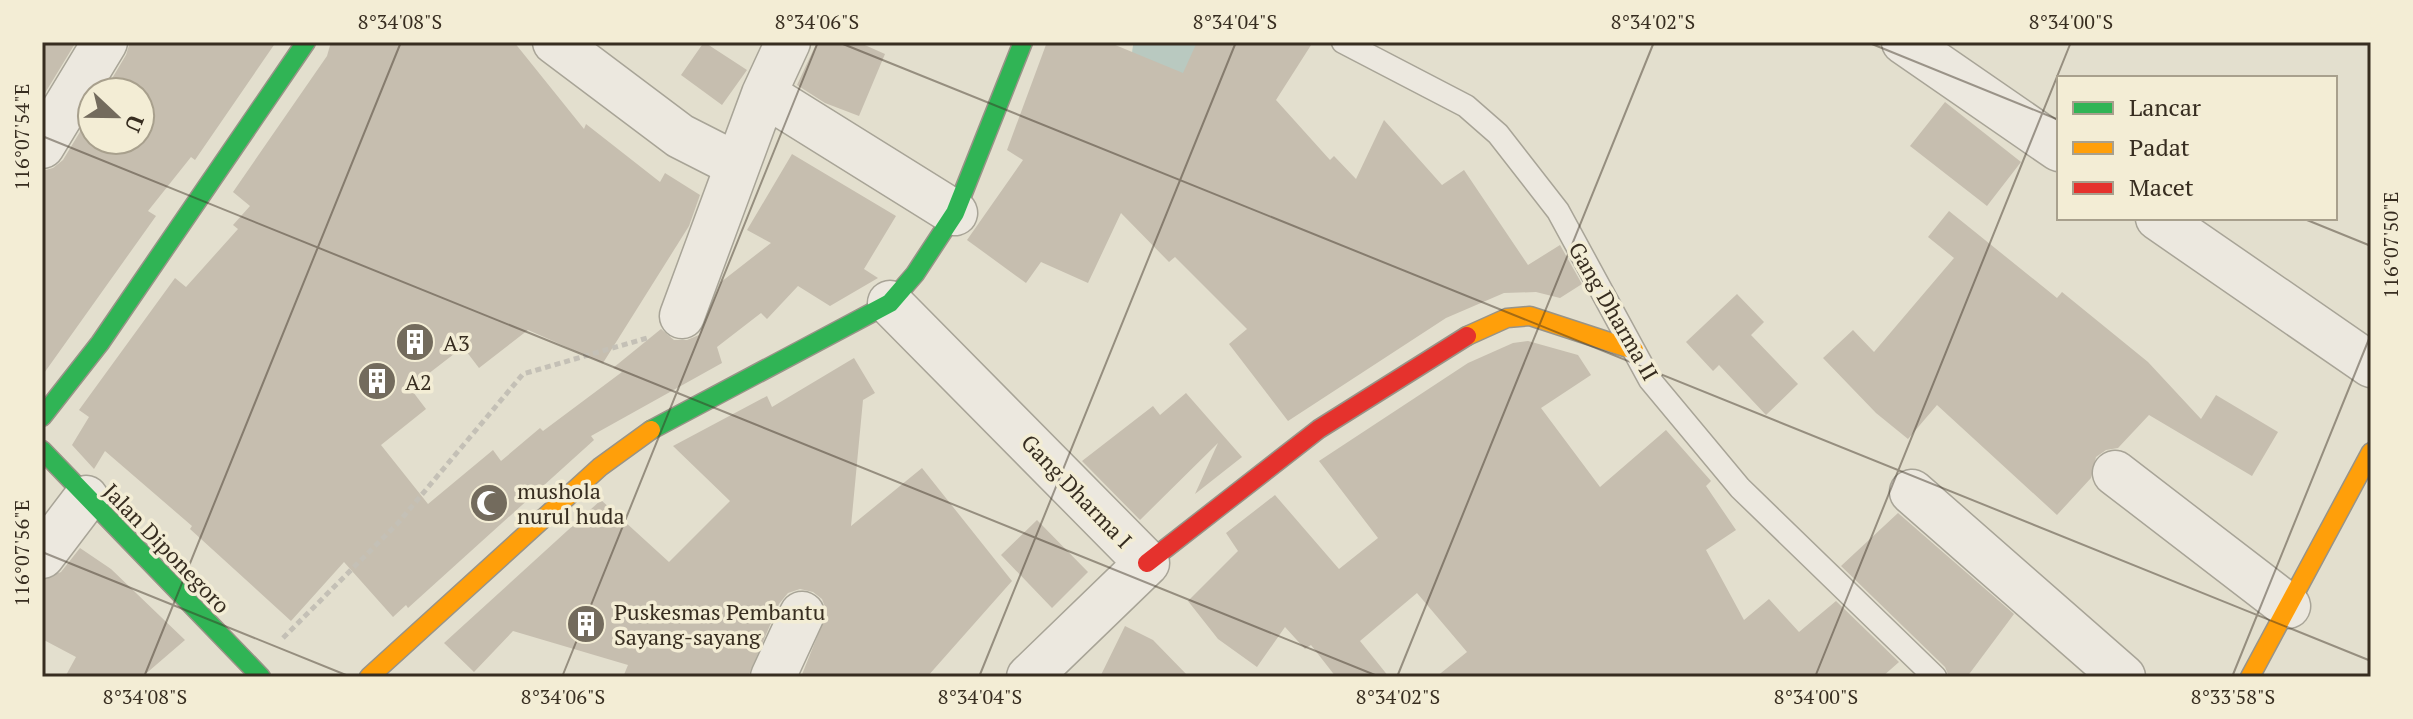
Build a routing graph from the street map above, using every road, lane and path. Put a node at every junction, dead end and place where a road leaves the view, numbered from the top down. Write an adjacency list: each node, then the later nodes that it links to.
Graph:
1 (105, 42): 9 (street)
2 (306, 42): 18 (main road)
3 (555, 42): 11 (street)
4 (788, 42): 8 (street)
5 (1023, 42): 12 (main road)
6 (1343, 42): 16 (lane, Gang Dharma II)
7 (1904, 42): 10 (street)
8 (764, 94): 11 (street); 12 (street)
9 (42, 146)
10 (2057, 148)
11 (737, 165): 15 (street)
12 (955, 213): 14 (main road)
13 (2161, 220): 17 (street)
14 (890, 303): 25 (street, Gang Dharma I); 29 (main road)
15 (682, 316): 28 (path)
16 (1634, 350): 25 (main road); 32 (lane, Gang Dharma II)
17 (2371, 365)
18 (42, 417)
19 (42, 450): 23 (main road, Jalan Diponegoro)
20 (2371, 452): 26 (main road)
21 (2115, 473): 26 (street)
22 (1912, 492): 33 (street)
23 (86, 498): 24 (street); 28 (main road, Jalan Diponegoro)
24 (42, 556)
25 (1147, 563): 31 (street, Gang Dharma I)
26 (2288, 606): 34 (main road)
27 (802, 614): 30 (street)
28 (256, 673)
29 (369, 677)
30 (773, 677)
31 (1029, 677)
32 (1935, 677)
33 (2123, 677)
34 (2250, 677)

